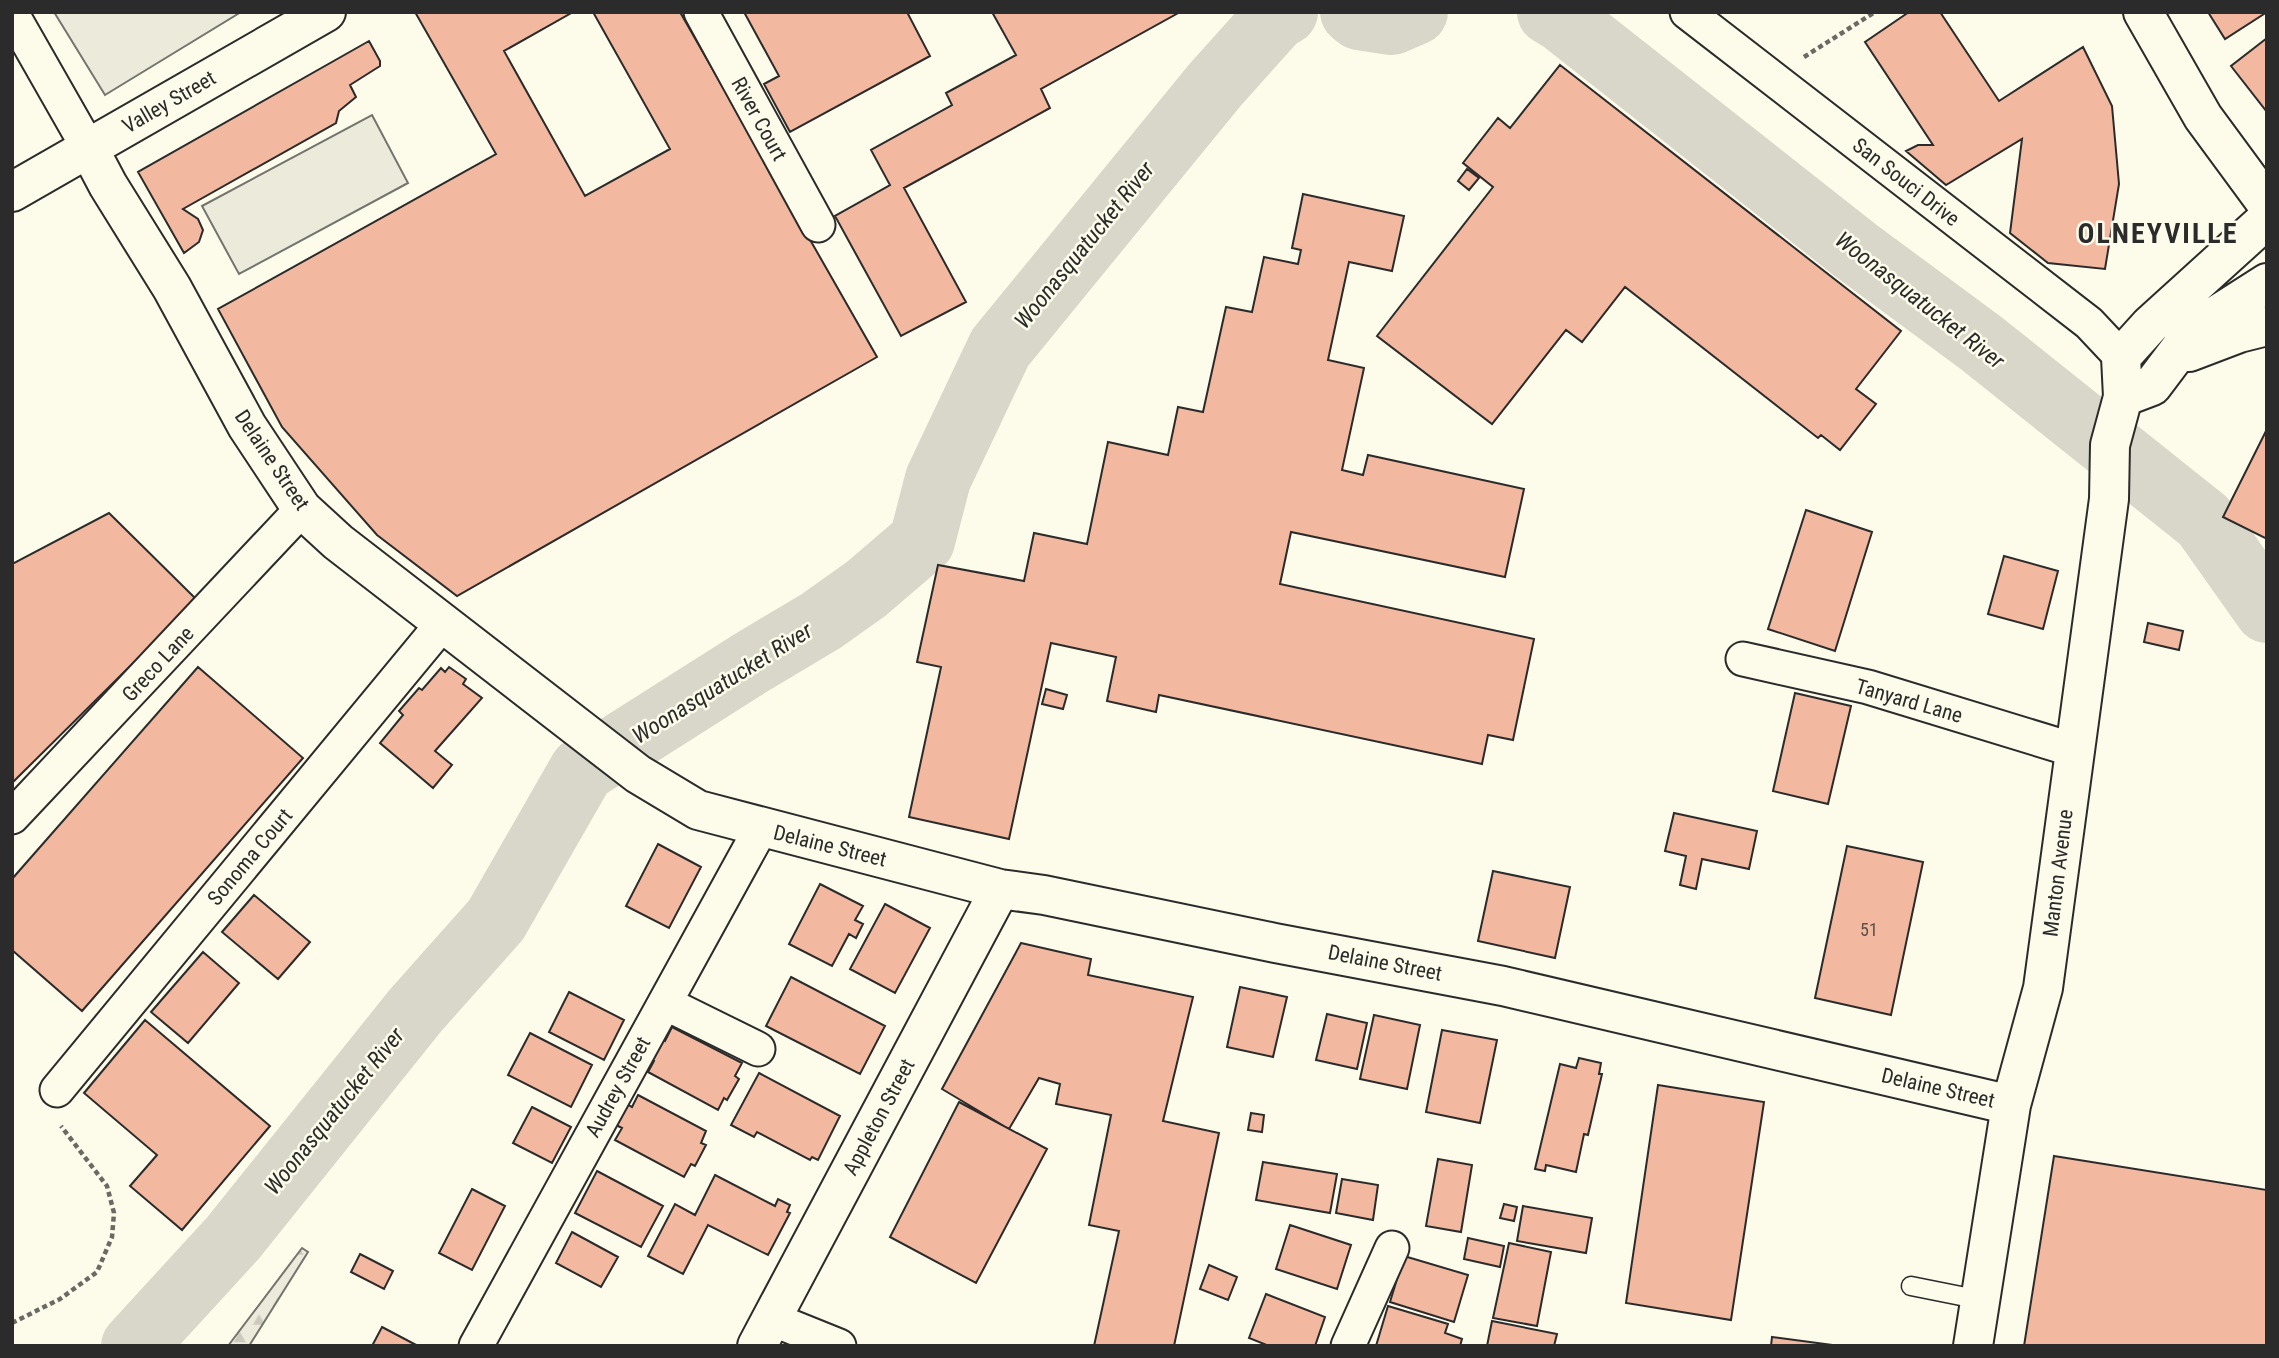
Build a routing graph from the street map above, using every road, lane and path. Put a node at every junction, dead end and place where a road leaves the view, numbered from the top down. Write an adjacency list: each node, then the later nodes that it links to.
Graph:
1 (326, 12): 8 (street, Valley Street)
2 (701, 12): 12 (street, River Court)
3 (1687, 12): 7 (street, San Souci Drive)
4 (1875, 12): 7 (path)
5 (2143, 12): 10 (street)
6 (12, 14): 8 (street, Delaine Street)
7 (1779, 83): 15 (street, San Souci Drive)
8 (89, 149): 9 (street, Valley Street); 18 (street, Delaine Street)
9 (12, 192)
10 (2267, 204)
11 (2267, 219): 15 (street)
12 (818, 225)
13 (2267, 283): 16 (street)
14 (2267, 326): 16 (street)
15 (2121, 357): 17 (street, Manton Avenue)
16 (2174, 358): 17 (street)
17 (2123, 397): 21 (street, Manton Avenue)
18 (302, 509): 19 (street, Delaine Street); 22 (street, Greco Lane)
19 (443, 623): 23 (street, Delaine Street); 27 (street, Sonoma Court)
20 (1743, 659): 21 (street, Tanyard Lane)
21 (2074, 750): 28 (street, Manton Avenue)
22 (12, 817)
23 (761, 828): 24 (street, Delaine Street); 25 (street, Audrey Street)
24 (1000, 889): 28 (street, Delaine Street); 33 (street, Appleton Street)
25 (664, 1003): 26 (street); 34 (street, Audrey Street)
26 (758, 1049)
27 (57, 1090): 32 (path)
28 (2011, 1105): 31 (street, Manton Avenue)
29 (1392, 1248): 36 (street)
30 (1911, 1286): 31 (lane)
31 (1981, 1300): 37 (street, Manton Avenue)
32 (12, 1323)
33 (764, 1332): 35 (street)
34 (476, 1346)
35 (839, 1346)
36 (1348, 1346)
37 (1973, 1346)

